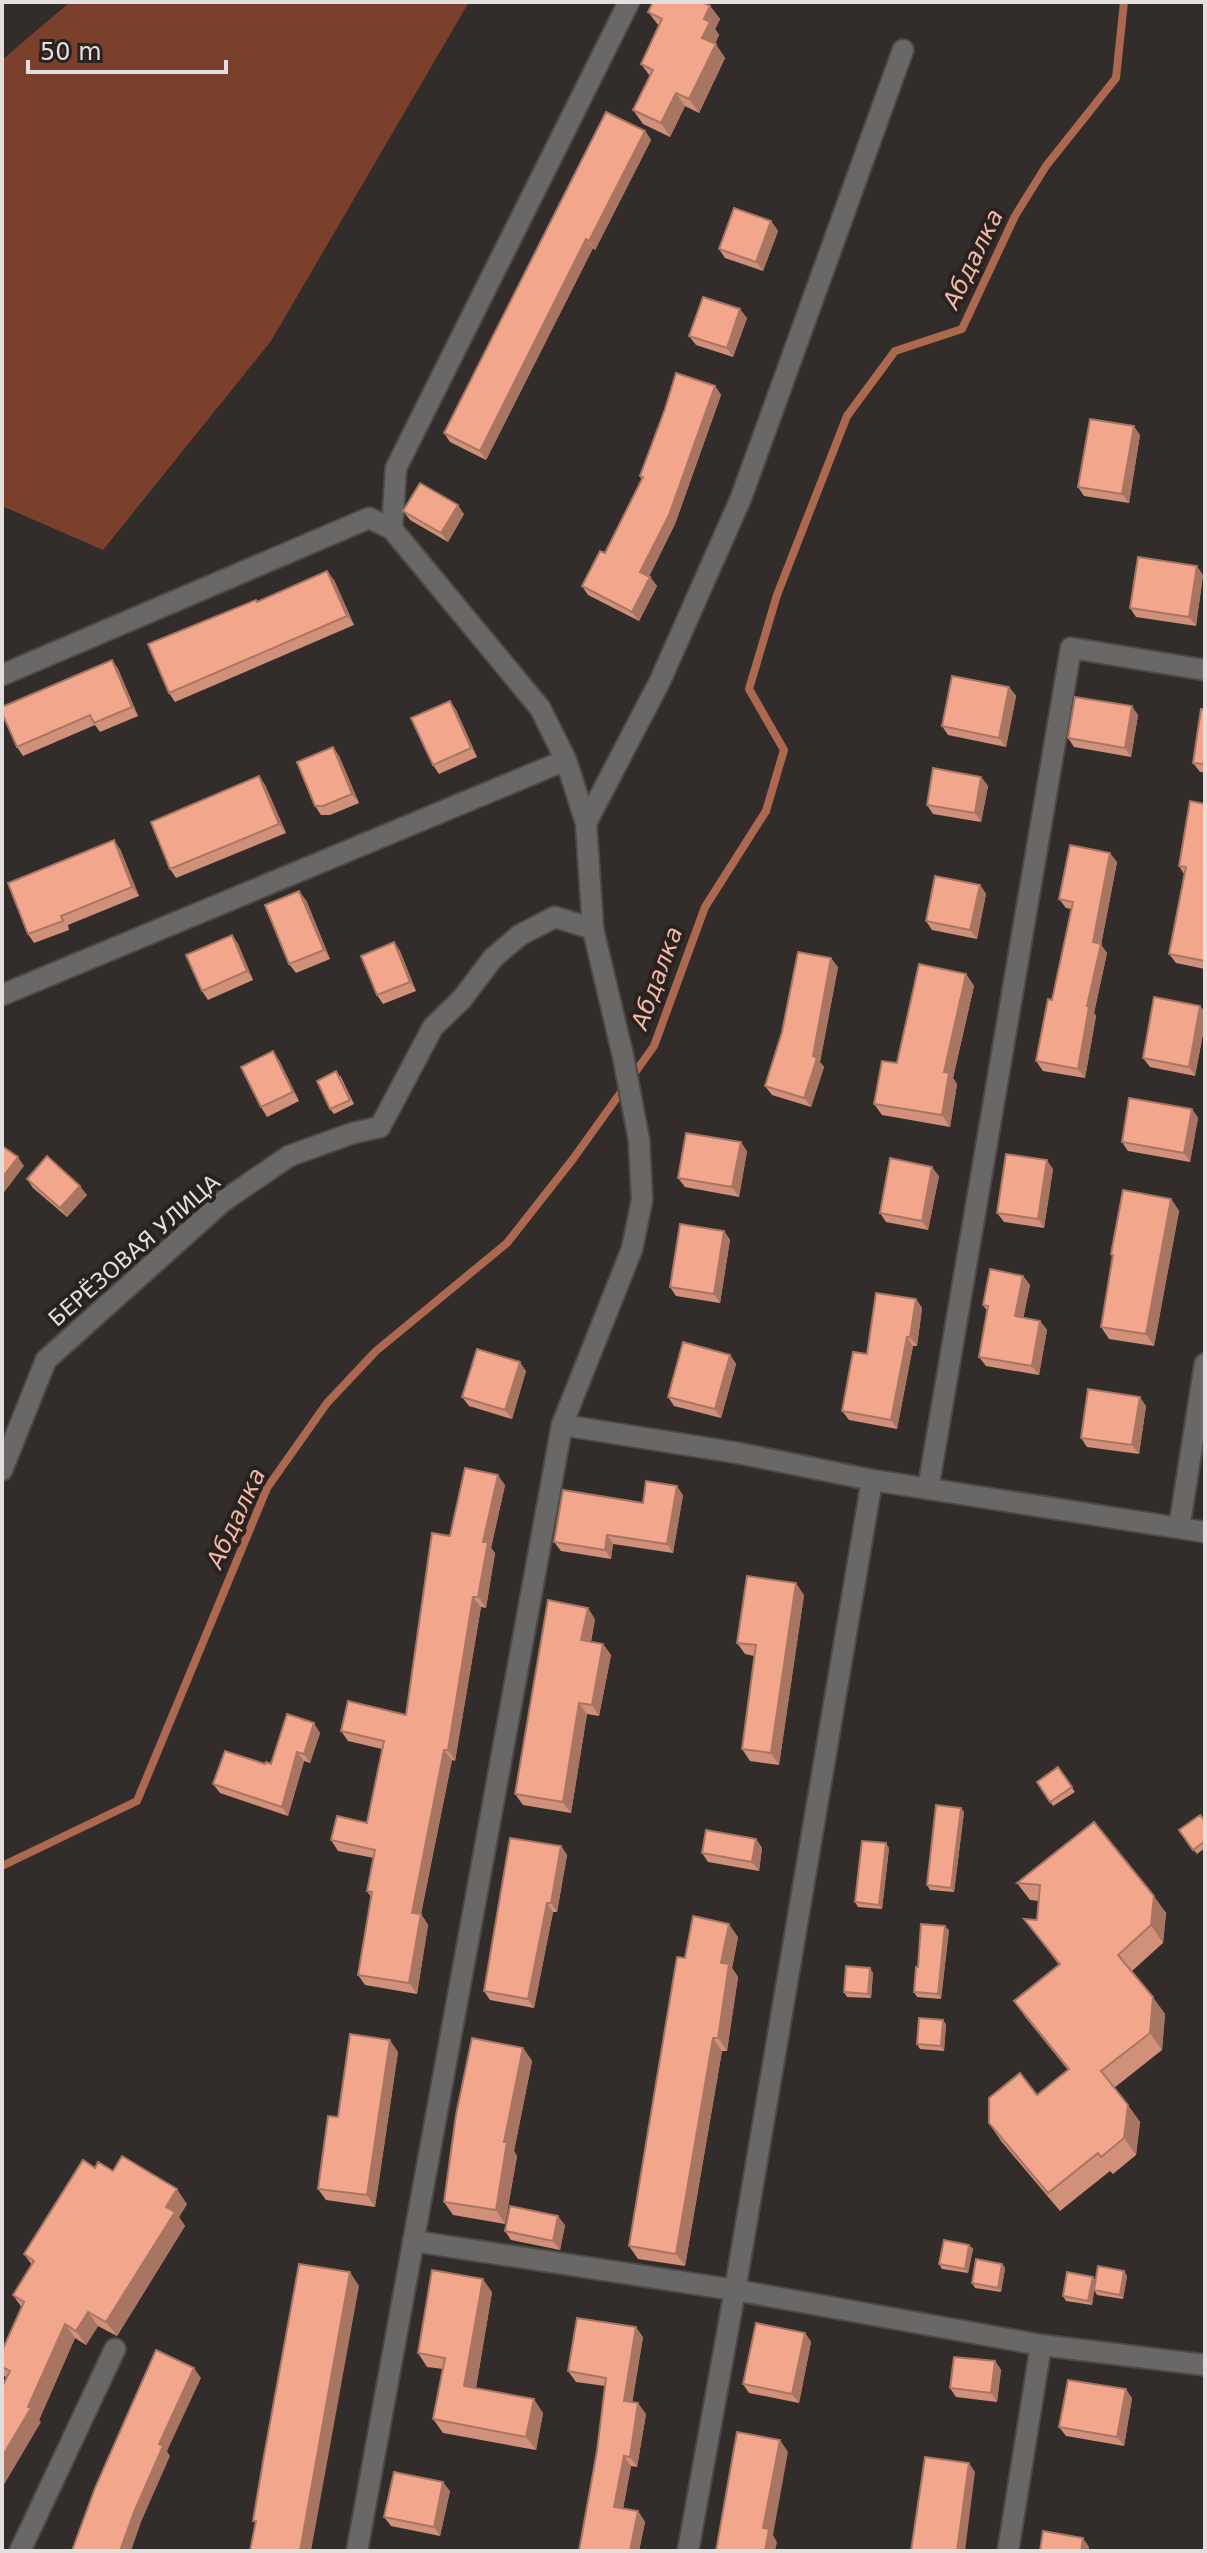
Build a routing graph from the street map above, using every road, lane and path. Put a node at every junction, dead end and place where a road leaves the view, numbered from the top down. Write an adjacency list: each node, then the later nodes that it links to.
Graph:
1 (629, 2): 3 (street)
2 (903, 50): 7 (street)
3 (392, 529): 5 (street); 6 (street)
4 (1205, 670): 14 (street)
5 (2, 675)
6 (566, 760): 7 (street); 9 (street)
7 (586, 823): 8 (street)
8 (593, 929): 11 (street); 12 (street, БЕРЁЗОВАЯ УЛИЦА)
9 (2, 995)
10 (1205, 1364): 15 (street)
11 (562, 1425): 13 (street); 17 (street)
12 (2, 1470)
13 (872, 1480): 14 (street); 18 (street)
14 (928, 1489): 15 (street)
15 (1179, 1528): 16 (street)
16 (1205, 1532)
17 (413, 2241): 18 (street); 23 (street)
18 (735, 2290): 19 (street); 24 (street)
19 (1041, 2345): 21 (street); 25 (street)
20 (115, 2349): 22 (street)
21 (1205, 2365)
22 (20, 2551)
23 (357, 2551)
24 (688, 2551)
25 (1008, 2551)

